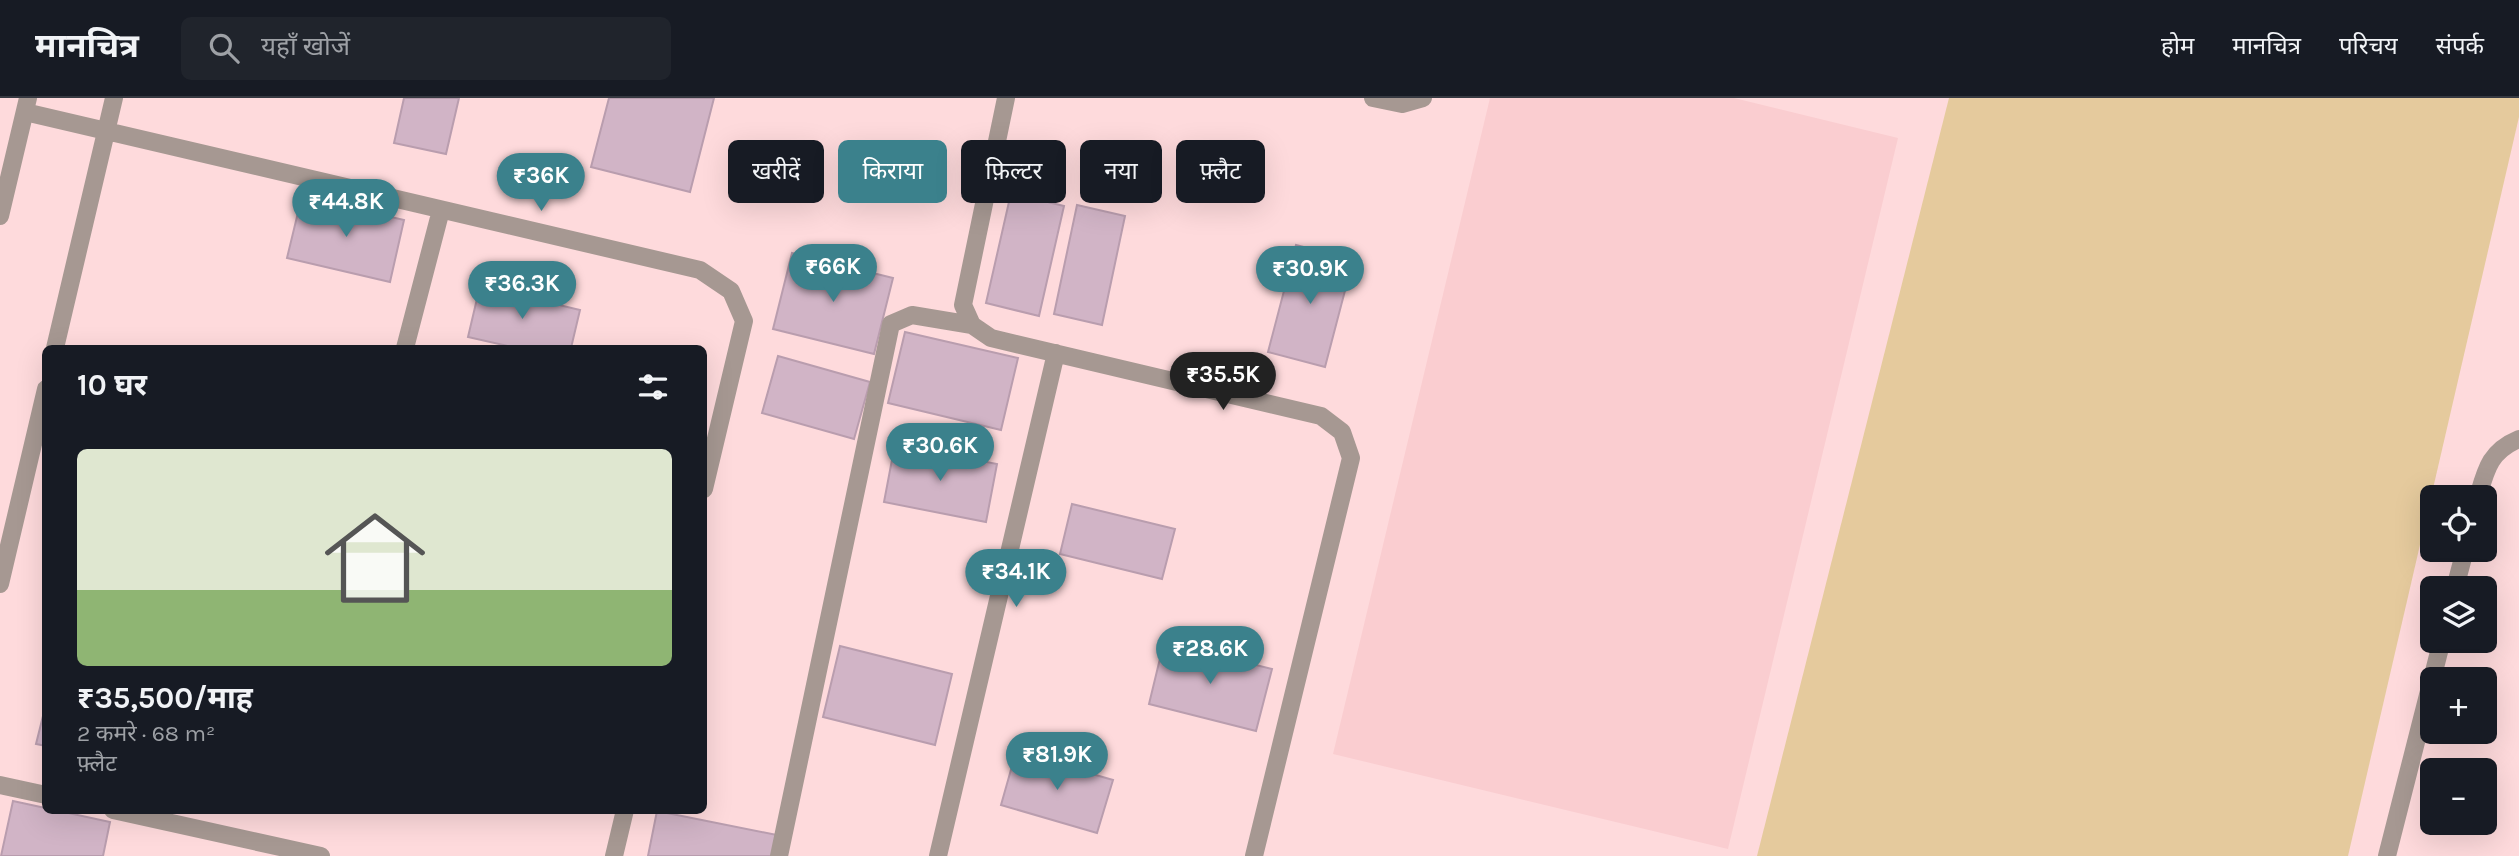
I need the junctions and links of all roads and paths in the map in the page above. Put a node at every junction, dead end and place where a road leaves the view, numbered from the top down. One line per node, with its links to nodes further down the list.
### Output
1 (114, 98): 6 (street)
2 (1006, 98): 9 (street)
3 (1373, 98): 4 (street)
4 (1423, 98)
5 (26, 105): 6 (street); 8 (street)
6 (106, 133): 7 (street); 10 (street)
7 (441, 210): 11 (street); 15 (street)
8 (0, 216)
9 (972, 325): 12 (street); 25 (street)
10 (56, 345)
11 (406, 345)
12 (1056, 353): 26 (street); 27 (street)
13 (42, 407): 17 (street)
14 (2519, 439): 16 (street)
15 (707, 476)
16 (2482, 485)
17 (0, 584)
18 (2439, 653): 28 (street)
19 (0, 785): 20 (street)
20 (42, 794)
21 (131, 814): 23 (street)
22 (624, 814): 24 (street)
23 (321, 856)
24 (614, 856)
25 (779, 856)
26 (938, 856)
27 (1254, 856)
28 (2387, 856)

